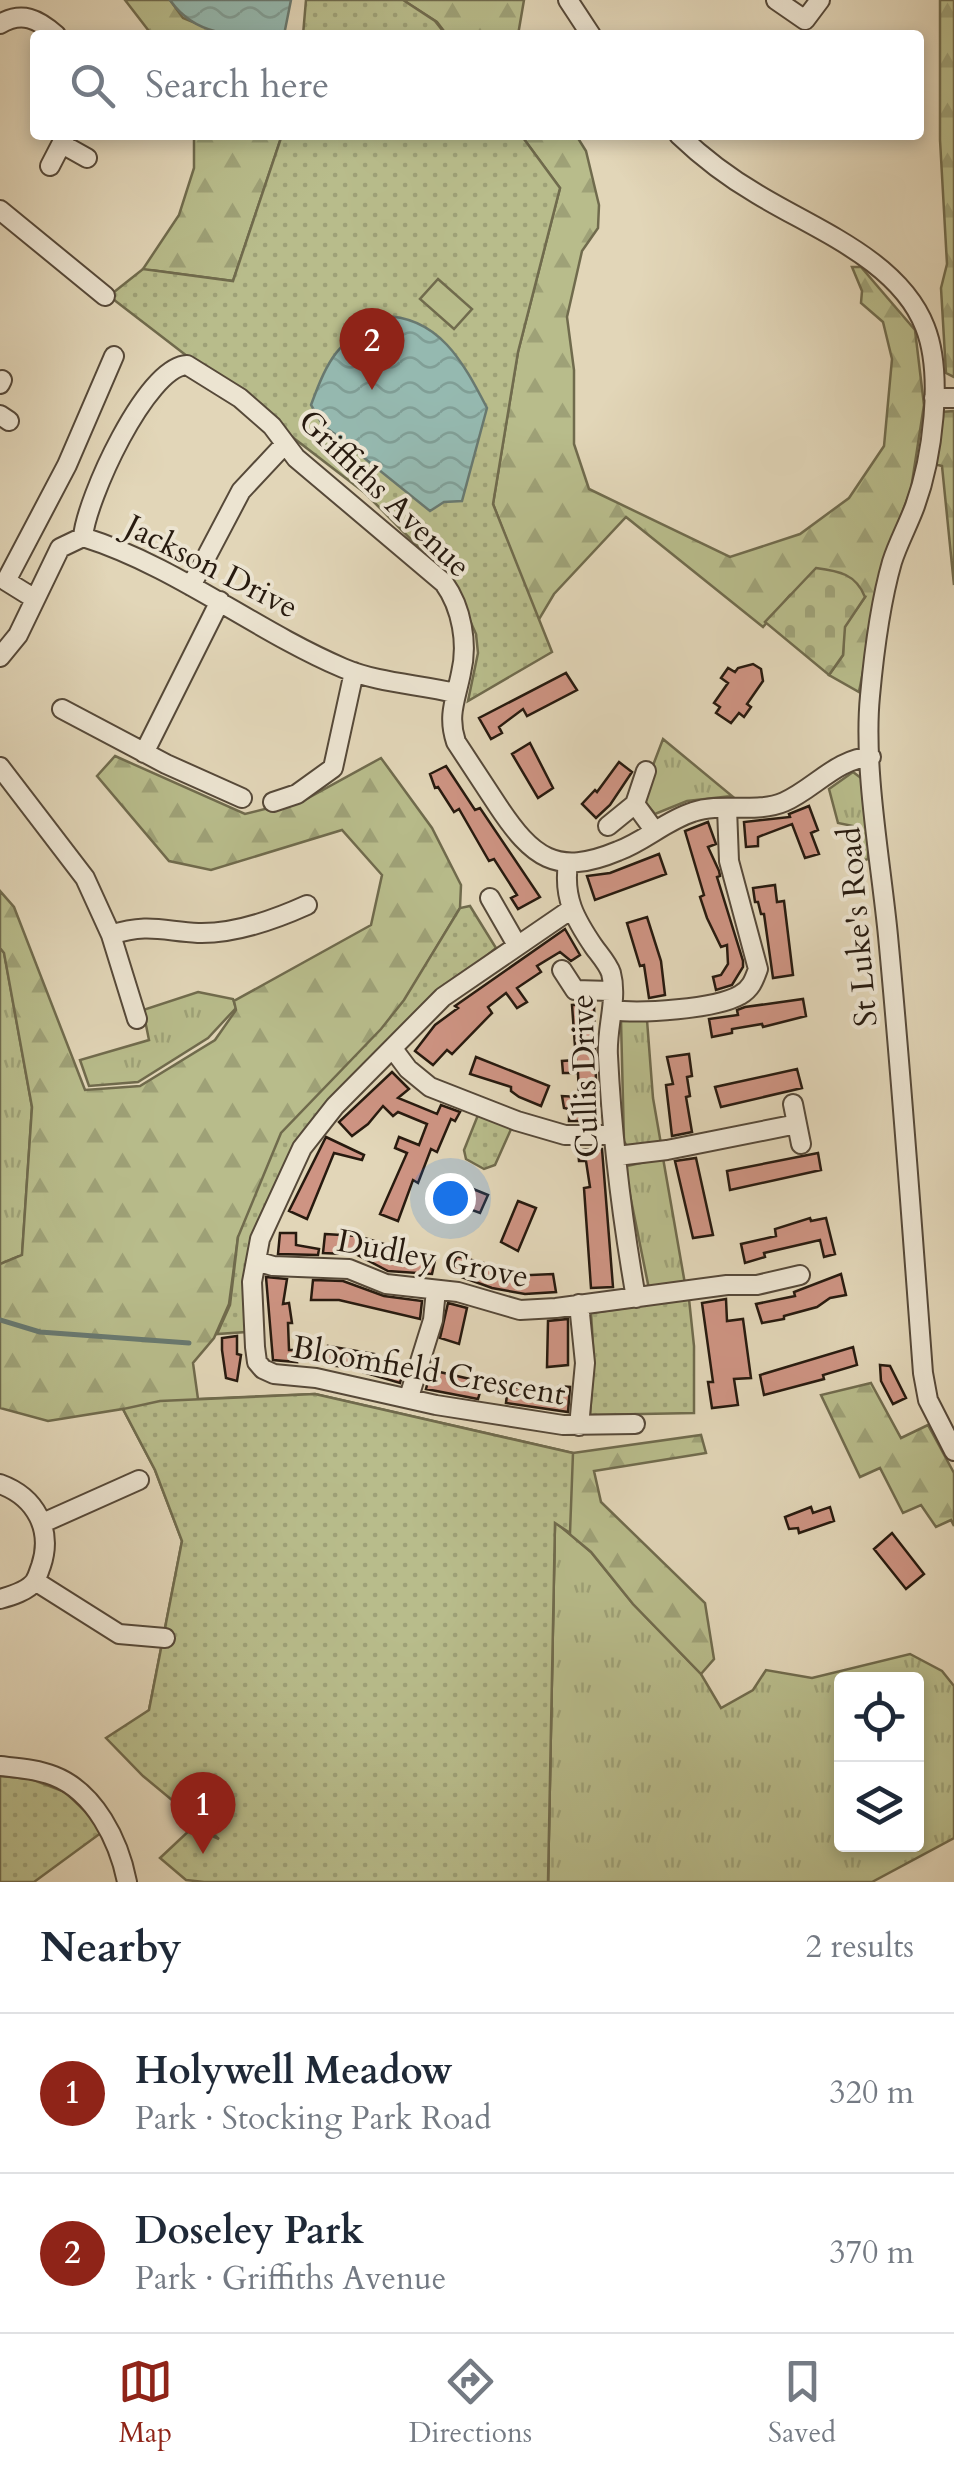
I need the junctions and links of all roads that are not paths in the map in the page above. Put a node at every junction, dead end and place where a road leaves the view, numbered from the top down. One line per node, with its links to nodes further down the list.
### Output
1 (568, 0): 7 (street)
2 (776, 0): 5 (street)
3 (820, 0): 5 (street)
4 (5, 15): 6 (street)
5 (800, 27)
6 (50, 30)
7 (589, 30)
8 (63, 140): 12 (street)
9 (65, 140): 11 (street)
10 (684, 140): 16 (street, St Luke's Road)
11 (87, 158)
12 (50, 166)
13 (0, 210): 14 (street)
14 (105, 296)
15 (114, 356): 20 (street)
16 (934, 398): 17 (street); 29 (street, St Luke's Road)
17 (954, 398)
18 (284, 445): 19 (street, Griffiths Avenue); 21 (street); 26 (street, Griffiths Avenue)
19 (84, 538): 21 (street, Jackson Drive); 22 (street, Jackson Drive)
20 (3, 586): 22 (street)
21 (191, 586): 23 (street, Jackson Drive)
22 (35, 599): 24 (street, Jackson Drive)
23 (220, 601): 25 (street, Jackson Drive); 28 (street)
24 (0, 656)
25 (354, 672): 26 (street, Jackson Drive); 33 (street)
26 (454, 693): 38 (street, Griffiths Avenue)
27 (62, 709): 28 (street)
28 (144, 753): 32 (street)
29 (871, 758): 35 (street); 61 (street, St Luke's Road)
30 (0, 768): 42 (street)
31 (646, 771): 34 (street)
32 (242, 798)
33 (273, 802)
34 (635, 804): 36 (street); 37 (street)
35 (727, 808): 37 (street); 45 (street)
36 (608, 826)
37 (654, 830): 38 (street)
38 (568, 863): 41 (street)
39 (490, 898): 43 (street)
40 (307, 905): 42 (street)
41 (570, 910): 43 (street, Bloomfield Crescent); 45 (street, Cullis Drive)
42 (111, 935): 46 (street)
43 (517, 945): 47 (street, Bloomfield Crescent)
44 (562, 970): 45 (street)
45 (612, 1000): 50 (street, Cullis Drive)
46 (138, 1018)
47 (392, 1049): 50 (street); 53 (street, Bloomfield Crescent)
48 (794, 1104): 49 (street)
49 (797, 1124): 51 (street); 52 (street)
50 (614, 1135): 52 (street, Cullis Drive)
51 (801, 1144)
52 (616, 1156): 56 (street, Cullis Drive)
53 (256, 1260): 55 (street, Dudley Grove); 58 (street, Bloomfield Crescent)
54 (800, 1275): 56 (street, Dudley Grove)
55 (436, 1290): 57 (street, Dudley Grove); 58 (street)
56 (636, 1298): 57 (street, Dudley Grove)
57 (579, 1304): 60 (street)
58 (409, 1397): 60 (street, Bloomfield Crescent)
59 (636, 1424): 60 (street, Bloomfield Crescent)
60 (579, 1426)
61 (954, 1451)
62 (139, 1480): 64 (street)
63 (0, 1484): 64 (street)
64 (45, 1522): 65 (street)
65 (35, 1582): 66 (street); 67 (street)
66 (0, 1599)
67 (166, 1638)
68 (0, 1766): 69 (street)
69 (127, 1882)

